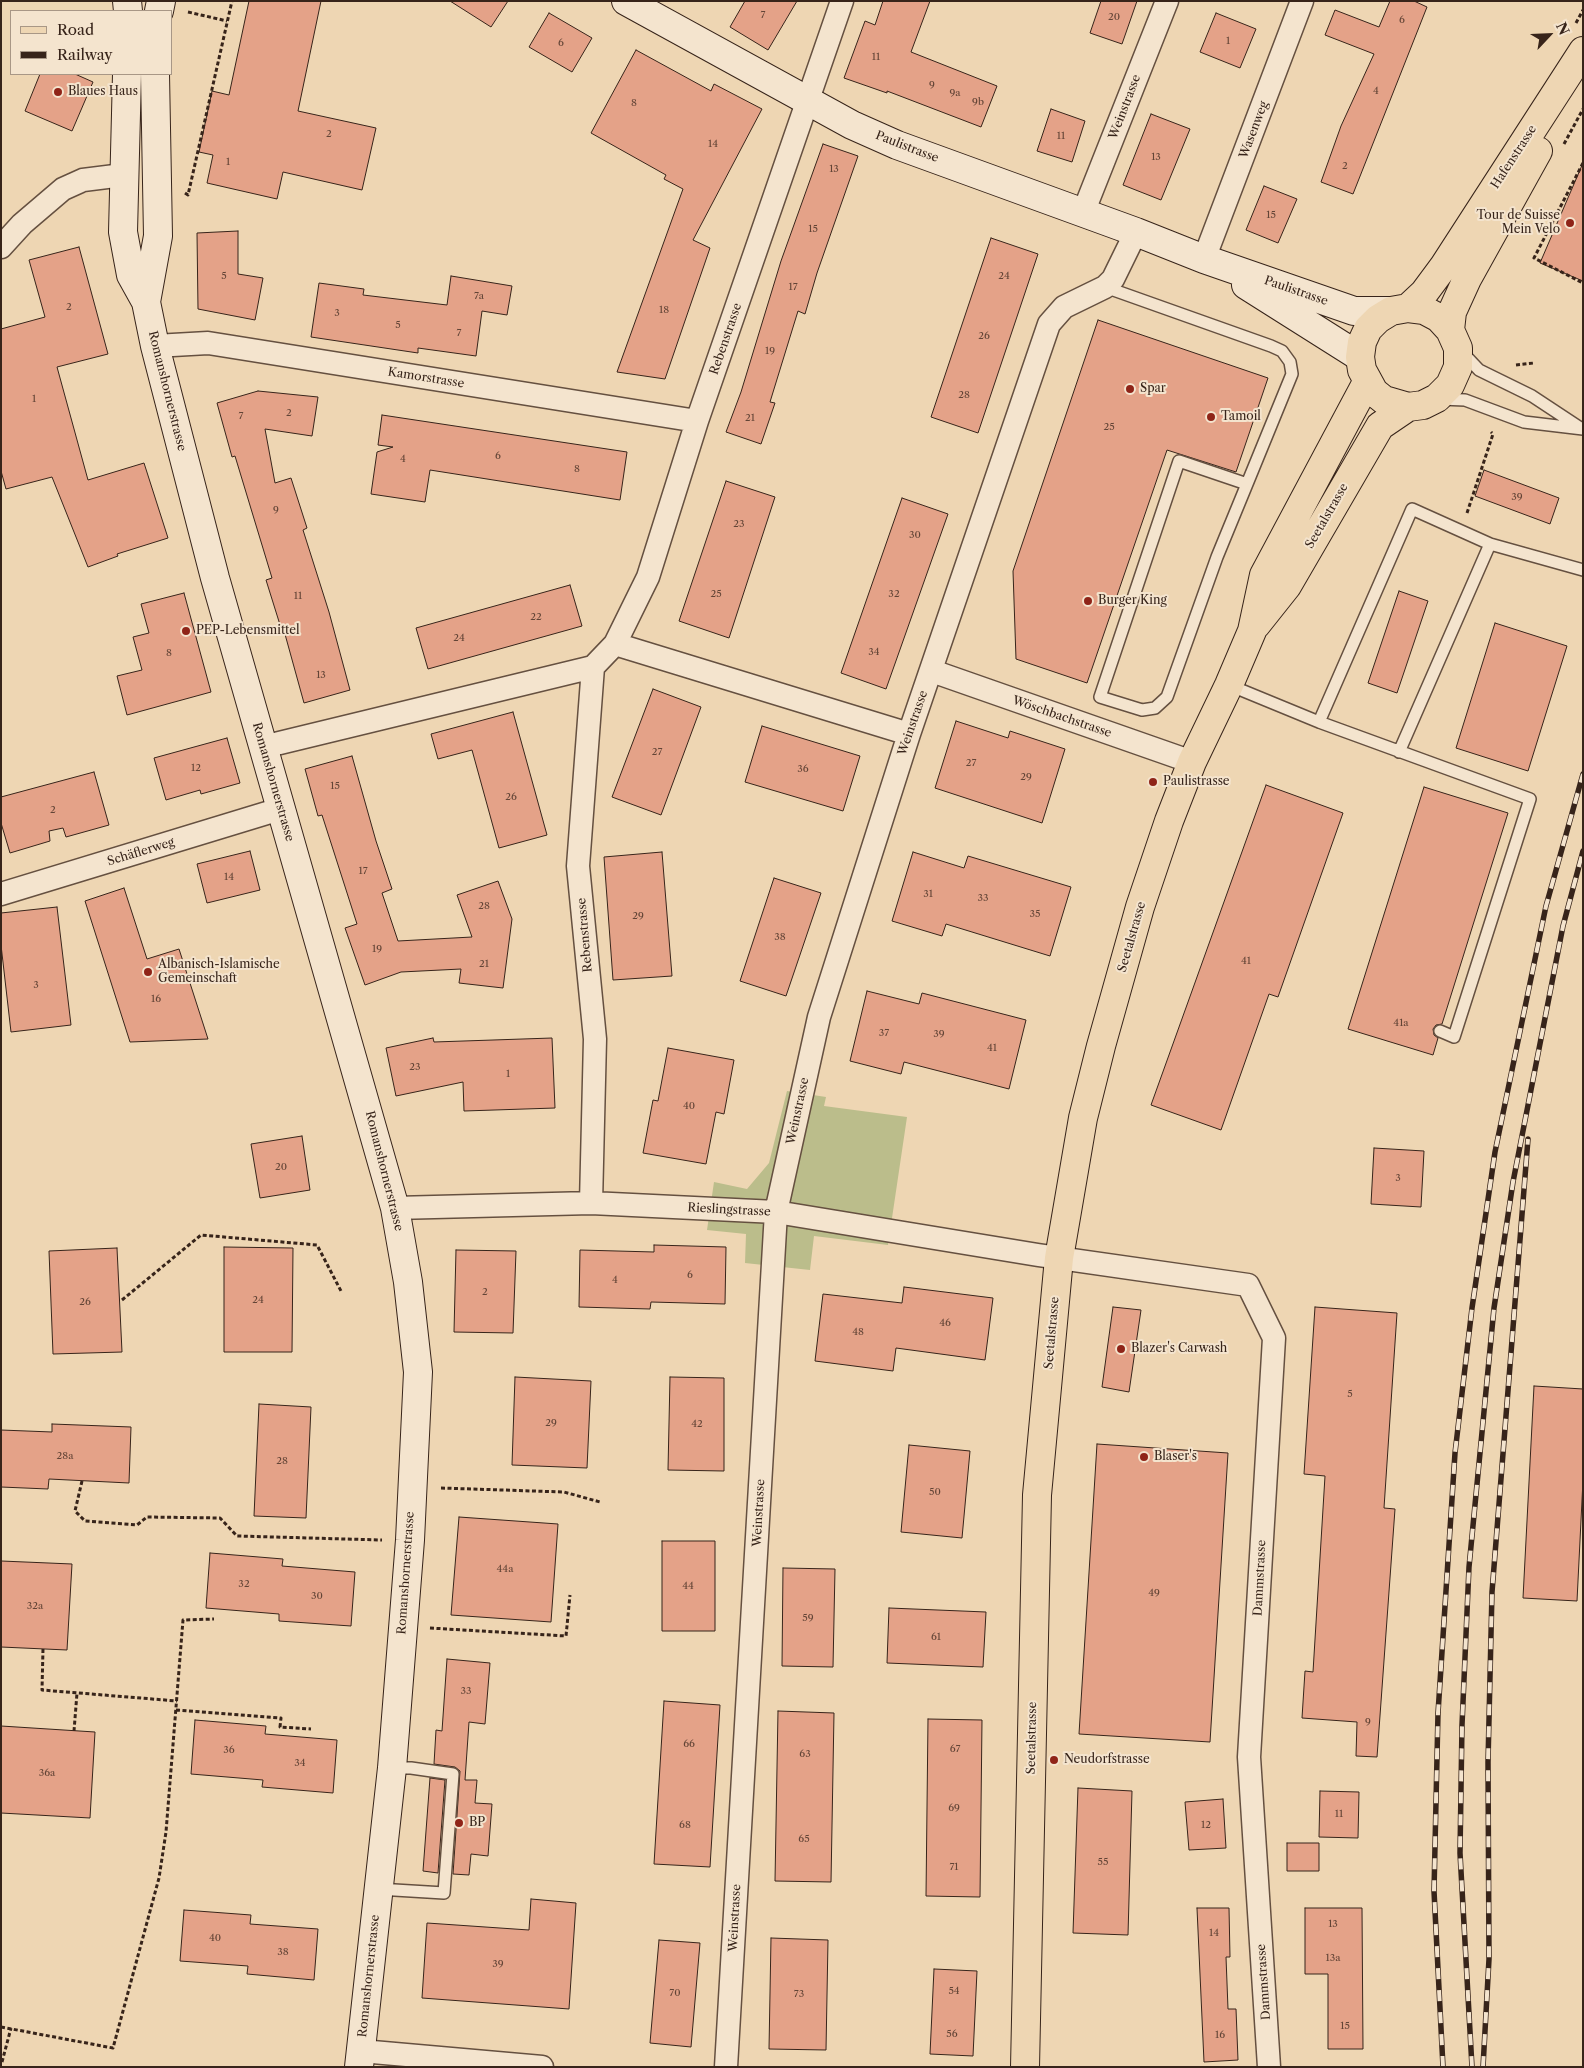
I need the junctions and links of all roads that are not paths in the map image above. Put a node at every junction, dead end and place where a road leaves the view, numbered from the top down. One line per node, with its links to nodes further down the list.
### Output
1 (626, 1): 9 (street, Paulistrasse)
2 (842, 1): 9 (street, Rebenstrasse)
3 (1167, 1): 12 (street, Weinstrasse)
4 (1302, 1): 15 (street, Wasenweg)
5 (1583, 51): 18 (main road, Hafenstrasse)
6 (1583, 63): 19 (main road, Hafenstrasse)
7 (126, 75): 11 (street, Romanshornerstrasse)
8 (156, 75): 10 (street, Romanshornerstrasse)
9 (809, 101): 12 (street, Paulistrasse); 24 (street, Rebenstrasse)
10 (158, 174): 11 (street); 17 (street, Romanshornerstrasse)
11 (123, 175): 14 (street); 17 (street, Romanshornerstrasse)
12 (1083, 213): 13 (street, Paulistrasse)
13 (1136, 232): 15 (street, Paulistrasse); 16 (street, Weinstrasse)
14 (1, 247)
15 (1204, 259): 18 (street, Paulistrasse); 21 (street, Paulistrasse)
16 (1105, 287): 26 (lane); 32 (street, Weinstrasse)
17 (146, 302): 20 (street, Romanshornerstrasse)
18 (1399, 310): 19 (main road); 21 (main road)
19 (1454, 339): 22 (main road); 25 (lane)
20 (154, 346): 24 (street, Kamorstrasse); 36 (street, Romanshornerstrasse)
21 (1363, 370): 23 (main road); 29 (main road, Seetalstrasse)
22 (1436, 398): 23 (main road); 25 (lane)
23 (1408, 407): 29 (main road, Seetalstrasse)
24 (698, 421): 30 (street, Rebenstrasse)
25 (1583, 429)
26 (1247, 484): 26 (lane)
27 (1490, 544): 28 (lane); 34 (lane); 37 (lane)
28 (1583, 570)
29 (1252, 631): 33 (main road, Seetalstrasse)
30 (615, 644): 31 (street, Rebenstrasse); 35 (street)
31 (593, 666): 36 (street); 42 (street, Rebenstrasse)
32 (932, 672): 35 (street, Weinstrasse); 38 (street, Wöschbachstrasse)
33 (1229, 685): 34 (lane); 38 (main road, Seetalstrasse)
34 (1319, 722): 37 (lane)
35 (909, 734): 44 (street, Weinstrasse)
36 (263, 747): 39 (street, Romanshornerstrasse)
37 (1399, 752): 41 (lane)
38 (1192, 762): 45 (main road, Seetalstrasse)
39 (280, 810): 40 (street, Schäflerweg); 43 (street, Romanshornerstrasse)
40 (1, 894)
41 (1440, 1031)
42 (591, 1203): 43 (street, Rieslingstrasse); 44 (street, Rieslingstrasse)
43 (395, 1208): 46 (street, Romanshornerstrasse)
44 (776, 1212): 45 (street, Rieslingstrasse); 50 (street, Weinstrasse)
45 (1059, 1258): 51 (main road, Seetalstrasse); 52 (street, Dammstrasse)
46 (392, 1768): 47 (street, Romanshornerstrasse); 47 (lane)
47 (378, 1889): 48 (street, Romanshornerstrasse)
48 (360, 2059): 49 (street)
49 (542, 2067)
50 (726, 2067)
51 (1025, 2067)
52 (1269, 2067)

